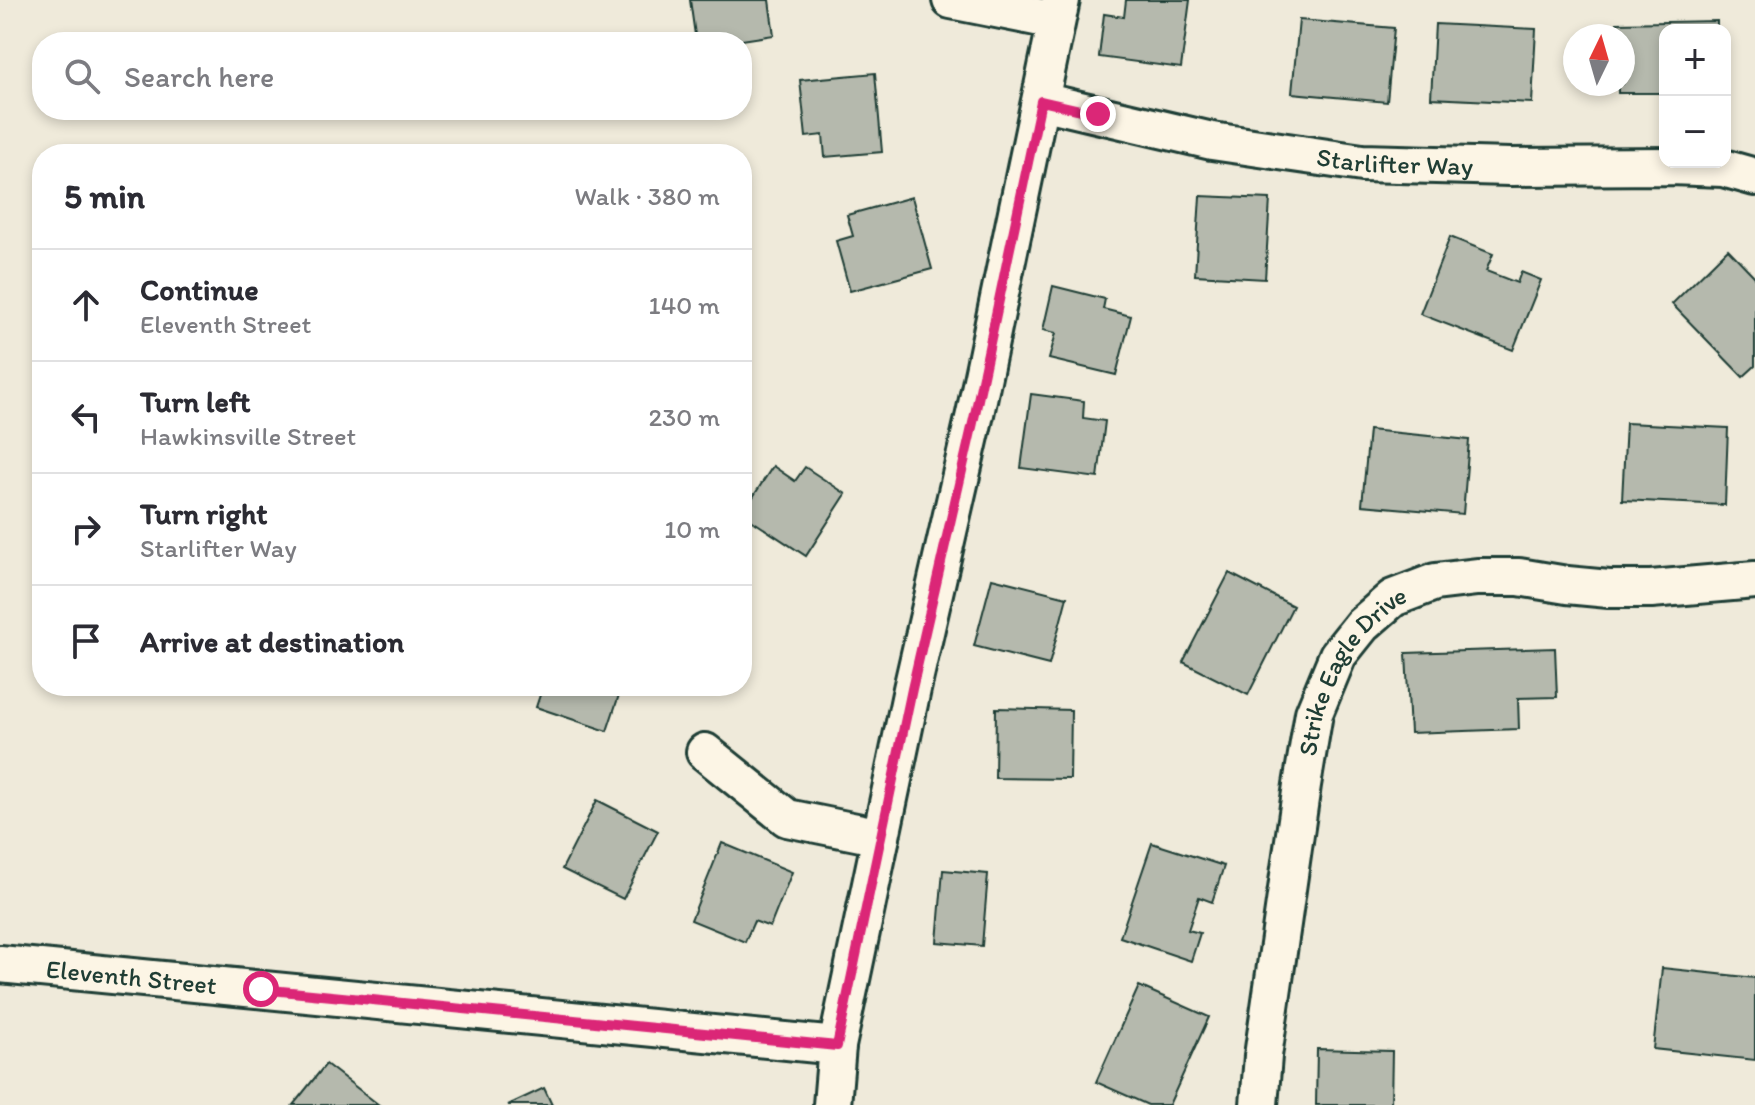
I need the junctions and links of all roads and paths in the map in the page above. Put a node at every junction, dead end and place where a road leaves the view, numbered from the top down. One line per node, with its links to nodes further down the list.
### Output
1 (951, 0): 2 (street)
2 (1058, 11): 3 (street)
3 (1041, 101): 4 (street, Starlifter Way); 7 (street)
4 (1755, 177)
5 (1755, 580): 11 (street, Strike Eagle Drive)
6 (705, 752): 7 (street)
7 (881, 837): 9 (street)
8 (0, 964): 9 (street, Eleventh Street)
9 (837, 1046): 10 (street)
10 (832, 1105)
11 (1259, 1105)

